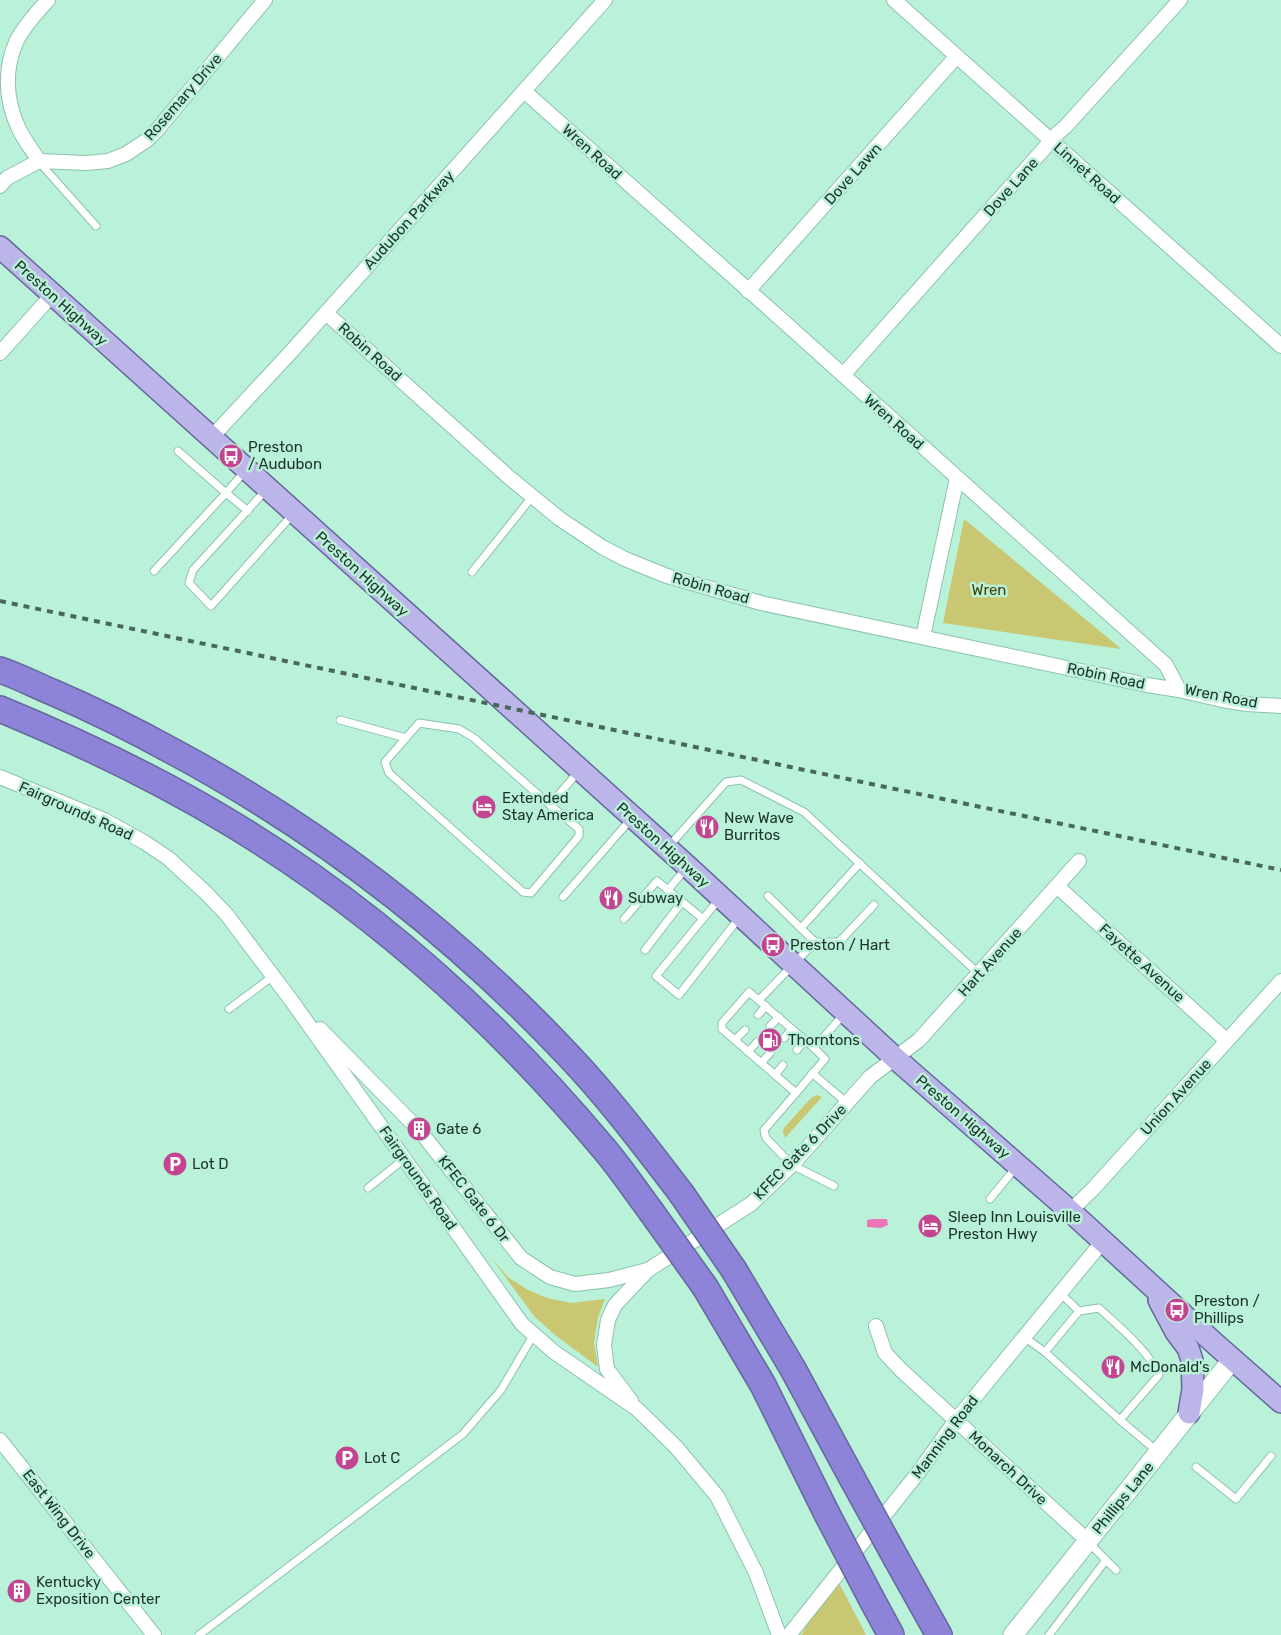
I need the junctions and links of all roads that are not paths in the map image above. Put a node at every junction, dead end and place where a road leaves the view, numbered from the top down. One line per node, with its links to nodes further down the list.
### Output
1 (48, 0): 9 (street)
2 (265, 0): 9 (street, Rosemary Drive)
3 (605, 0): 7 (street, Audubon Parkway)
4 (894, 0): 6 (street, Linnet Road)
5 (1180, 0): 8 (street, Dove Lane)
6 (956, 57): 8 (street, Linnet Road); 13 (street, Dove Lawn)
7 (524, 91): 13 (street, Wren Road); 15 (street, Audubon Parkway)
8 (1051, 141): 16 (street, Linnet Road); 18 (street, Dove Lane)
9 (39, 161): 10 (street, Rosemary Drive); 11 (lane)
10 (0, 186)
11 (96, 226)
12 (0, 247): 14 (main road, Preston Highway)
13 (748, 290): 18 (street, Wren Road)
14 (52, 295): 17 (street); 19 (main road, Preston Highway)
15 (326, 313): 19 (street, Audubon Parkway); 25 (street, Robin Road)
16 (1281, 346)
17 (0, 353)
18 (843, 375): 22 (street, Wren Road)
19 (211, 438): 21 (main road, Preston Highway)
20 (178, 451): 24 (lane)
21 (246, 470): 23 (main road, Preston Highway); 24 (lane)
22 (957, 478): 30 (street); 32 (street, Wren Road)
23 (267, 489): 26 (lane); 27 (main road, Preston Highway)
24 (226, 494): 26 (lane); 28 (lane)
25 (532, 497): 29 (lane); 30 (street, Robin Road)
26 (248, 511): 27 (lane)
27 (294, 513): 37 (main road, Preston Highway)
28 (154, 571)
29 (472, 572)
30 (923, 637): 32 (street, Robin Road)
31 (0, 670): 122 (highway, bridge)
32 (1179, 690): 33 (street, Wren Road)
33 (1281, 706)
34 (0, 709): 121 (highway, bridge)
35 (340, 720): 36 (lane)
36 (406, 738): 39 (lane); 39 (lane)
37 (580, 770): 39 (lane); 40 (main road, Preston Highway)
38 (0, 777): 60 (street, Fairgrounds Road)
39 (550, 805)
40 (632, 817): 41 (main road, Preston Highway); 48 (lane)
41 (667, 848): 43 (lane); 44 (main road, Preston Highway)
42 (1079, 861): 45 (street, Hart Avenue)
43 (860, 863): 55 (lane); 59 (lane)
44 (688, 866): 46 (lane); 49 (main road, Preston Highway)
45 (1058, 887): 59 (street, Hart Avenue); 75 (street, Fayette Avenue)
46 (668, 890): 50 (lane); 54 (lane)
47 (768, 896): 55 (lane)
48 (563, 897)
49 (720, 898): 52 (main road, Preston Highway); 53 (lane)
50 (682, 902): 53 (lane); 57 (lane)
51 (874, 905): 56 (lane)
52 (740, 916): 53 (lane); 58 (main road, Preston Highway)
53 (703, 919)
54 (624, 920)
55 (801, 928): 56 (lane)
56 (815, 942): 58 (lane)
57 (645, 950)
58 (794, 965): 63 (lane); 66 (main road, Preston Highway)
59 (979, 974): 81 (street, Hart Avenue)
60 (273, 976): 62 (street, Fairgrounds Road); 65 (lane)
61 (1281, 981): 75 (street, Union Avenue)
62 (291, 1000): 88 (street, Fairgrounds Road); 96 (street, KFEC Gate 6 Dr)
63 (759, 1000): 64 (lane); 73 (lane)
64 (766, 1006): 67 (lane); 68 (lane)
65 (228, 1009)
66 (846, 1012): 77 (lane); 81 (main road, Preston Highway)
67 (758, 1015)
68 (779, 1017): 69 (lane); 70 (lane)
69 (770, 1026)
70 (792, 1029): 72 (lane); 74 (lane)
71 (745, 1030): 73 (lane)
72 (784, 1038)
73 (736, 1040): 79 (lane)
74 (805, 1040): 77 (lane); 78 (lane)
75 (1226, 1040): 94 (street, Union Avenue)
76 (757, 1042): 79 (lane)
77 (814, 1048): 84 (lane)
78 (797, 1050)
79 (748, 1052): 82 (lane)
80 (770, 1053): 82 (lane)
81 (896, 1058): 87 (street, KFEC Gate 6 Drive); 90 (main road, Preston Highway)
82 (761, 1063): 85 (lane)
83 (783, 1065): 85 (lane)
84 (812, 1073): 86 (lane); 87 (lane)
85 (775, 1075): 86 (lane)
86 (796, 1093): 89 (lane)
87 (847, 1103): 89 (street, KFEC Gate 6 Drive)
88 (404, 1159): 92 (lane); 101 (street, Fairgrounds Road)
89 (792, 1165): 91 (lane); 96 (street, KFEC Gate 6 Drive)
90 (1018, 1166): 93 (lane); 94 (main road, Preston Highway)
91 (834, 1186)
92 (368, 1188)
93 (990, 1199)
94 (1070, 1211): 95 (main road, Preston Highway)
95 (1103, 1242): 97 (main road, Preston Highway); 98 (street, Manning Road)
96 (648, 1270): 106 (street)
97 (1152, 1286): 104 (main road, Preston Highway); 107 (main road)
98 (1060, 1294): 99 (lane); 102 (street, Manning Road)
99 (1079, 1311): 103 (lane); 109 (lane)
100 (876, 1326): 108 (street, Monarch Drive)
101 (534, 1334): 106 (street, Fairgrounds Road); 118 (lane)
102 (1024, 1337): 103 (lane); 108 (street, Manning Road)
103 (1045, 1352): 109 (lane)
104 (1232, 1360): 105 (main road, Preston Highway); 107 (main road, Phillips Lane)
105 (1281, 1402)
106 (637, 1409): 119 (street, Fairgrounds Road)
107 (1189, 1413): 111 (main road, Phillips Lane)
108 (956, 1420): 114 (street, Monarch Drive); 120 (street, Manning Road)
109 (1120, 1420): 111 (lane)
110 (0, 1440): 117 (street, East Wing Drive)
111 (1159, 1452): 114 (main road, Phillips Lane)
112 (1271, 1456): 113 (lane)
113 (1196, 1467)
114 (1088, 1541): 115 (lane); 123 (main road, Phillips Lane)
115 (1106, 1560): 116 (lane); 124 (lane)
116 (1116, 1570)
117 (154, 1635)
118 (199, 1635)
119 (779, 1635)
120 (789, 1635)
121 (891, 1635)
122 (940, 1635)
123 (1013, 1635)
124 (1049, 1635)

